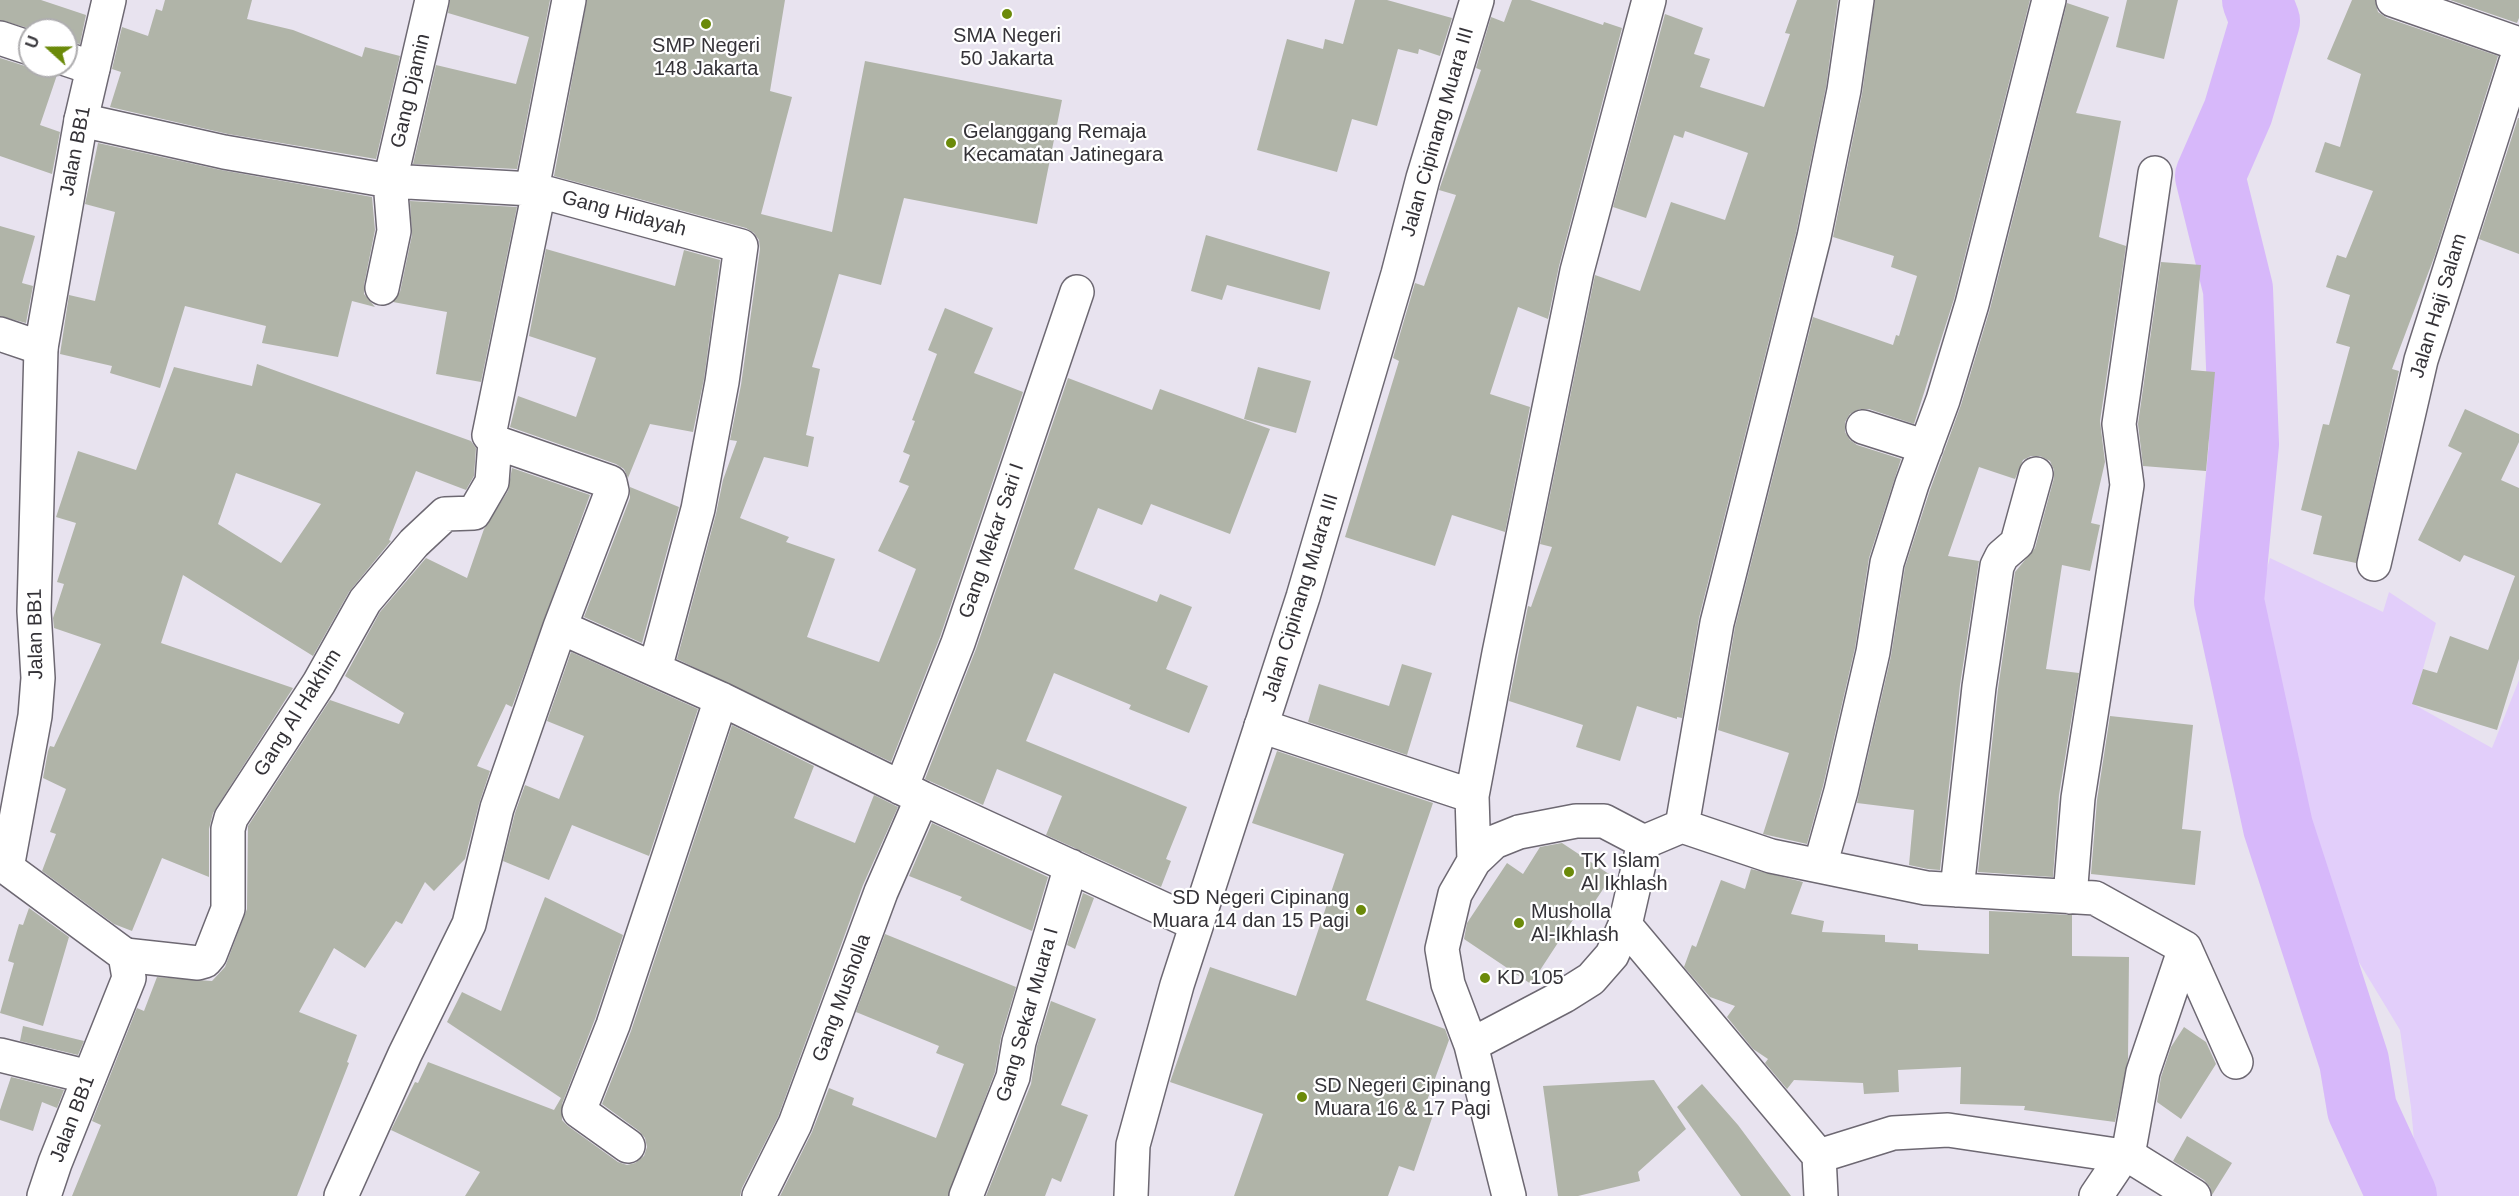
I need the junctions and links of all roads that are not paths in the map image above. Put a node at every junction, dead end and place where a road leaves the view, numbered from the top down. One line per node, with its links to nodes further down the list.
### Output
1 (109, 0): 13 (street, Jalan BB1)
2 (432, 0): 17 (street, Gang Djamin)
3 (569, 0): 18 (street)
4 (1477, 0): 31 (street, Jalan Cipinang Muara III)
5 (1649, 0): 33 (street)
6 (1857, 0): 34 (street)
7 (2049, 0): 25 (street)
8 (2393, 0): 11 (street)
9 (0, 38): 10 (street)
10 (18, 44)
11 (2519, 44)
12 (2519, 52): 14 (street, Jalan Haji Salam)
13 (79, 64): 15 (street, Jalan BB1)
14 (2510, 111): 27 (street, Jalan Haji Salam)
15 (81, 120): 17 (street, Gang Hidayah); 22 (street, Jalan BB1)
16 (2155, 173): 41 (street)
17 (390, 182): 18 (street, Gang Hidayah); 19 (street, Gang Djamin)
18 (535, 190): 24 (street); 29 (street, Gang Hidayah)
19 (382, 288)
20 (1077, 292): 32 (street, Gang Mekar Sari I)
21 (0, 334): 22 (street)
22 (41, 348): 37 (street, Jalan BB1)
23 (1863, 427): 25 (street)
24 (495, 442): 28 (street); 45 (street, Gang Al Hakhim)
25 (1926, 447): 39 (street)
26 (2036, 474): 40 (street)
27 (2374, 564)
28 (560, 627): 29 (street); 54 (street)
29 (655, 669): 30 (street)
30 (721, 699): 32 (street); 50 (street)
31 (1261, 726): 33 (street); 42 (street, Jalan Cipinang Muara III)
32 (912, 793): 38 (street); 55 (street, Gang Musholla)
33 (1472, 796): 36 (street)
34 (1682, 826): 35 (street); 39 (street)
35 (1644, 842): 36 (street); 43 (street)
36 (1474, 861): 46 (street)
37 (4, 866): 45 (street, Jalan BB1)
38 (1071, 866): 42 (street); 56 (street, Gang Sekar Muara I)
39 (1820, 866): 40 (street)
40 (1957, 890): 41 (street)
41 (2070, 897): 44 (street)
42 (1196, 924): 57 (street, Jalan Cipinang Muara III)
43 (1625, 925): 46 (street); 52 (street)
44 (2185, 948): 48 (street); 51 (street)
45 (125, 955): 49 (street, Jalan BB1)
46 (1471, 1045): 58 (street)
47 (0, 1055): 49 (street)
48 (2236, 1062)
49 (89, 1077): 53 (street, Jalan BB1)
50 (628, 1146)
51 (2126, 1155): 52 (street); 60 (street); 61 (street)
52 (1819, 1156): 59 (street)
53 (44, 1196)
54 (341, 1196)
55 (759, 1196)
56 (966, 1196)
57 (1131, 1196)
58 (1509, 1196)
59 (1821, 1196)
60 (2096, 1196)
61 (2194, 1196)

